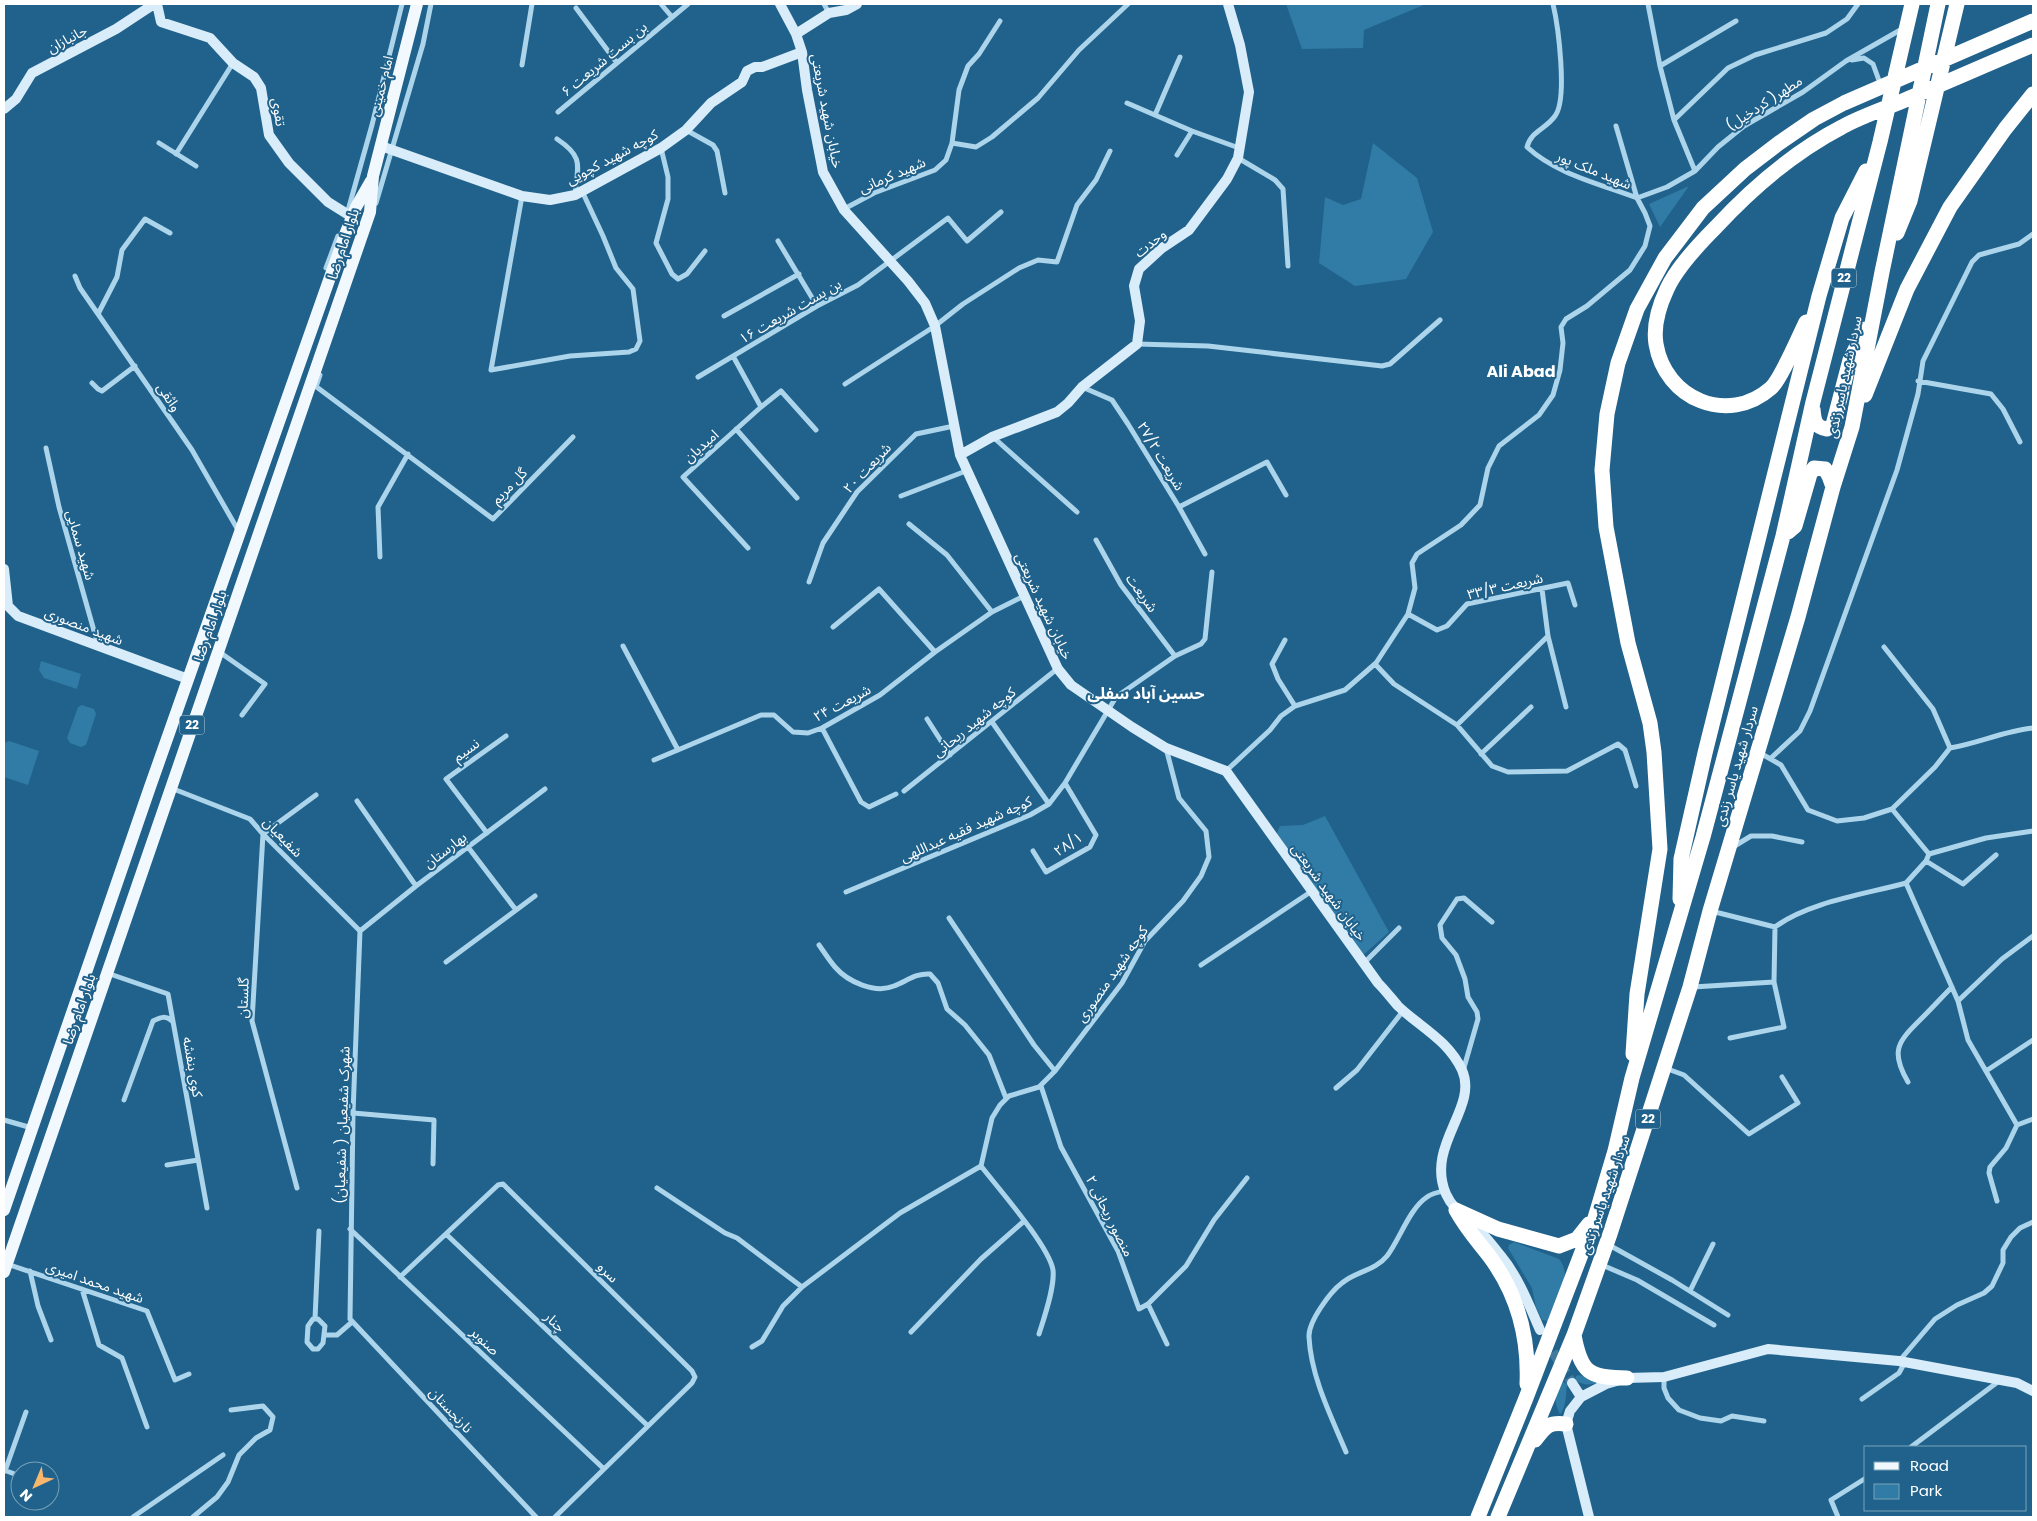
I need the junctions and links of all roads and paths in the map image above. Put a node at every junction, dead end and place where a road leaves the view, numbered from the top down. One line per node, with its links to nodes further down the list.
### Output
1 (155, 4): 30 (street, تقوی); 37 (street, جانبازان)
2 (402, 4): 63 (street)
3 (417, 4): 48 (main road, امام خمینی)
4 (431, 4): 48 (street)
5 (532, 4): 32 (street)
6 (661, 4): 20 (street)
7 (688, 4): 20 (street, بن بست شریعت ۶)
8 (780, 4): 25 (street, خیابان شهید شریعتی)
9 (857, 4): 19 (street)
10 (1128, 4): 47 (street)
11 (1228, 4): 51 (street, وحدت)
12 (1553, 4): 60 (street, شهید ملک پور)
13 (1648, 4): 33 (street)
14 (1858, 4): 40 (street)
15 (1912, 4): 24 (highway, سردار شهید یاسر زندی / 22)
16 (1938, 4): 71 (highway, سردار شهید یاسر زندی / 22)
17 (1957, 4): 71 (highway)
18 (576, 8): 31 (street)
19 (827, 8): 25 (street)
20 (672, 17): 31 (street, بن بست شریعت ۶)
21 (1000, 21): 47 (street, شهید کرمانی)
22 (1736, 21): 33 (street)
23 (2033, 21): 211 (highway)
24 (1905, 27): 29 (street, مطهر( کردخیل)); 36 (highway, سردار شهید یاسر زندی / 22)
25 (796, 34): 27 (street, خیابان شهید شریعتی)
26 (2033, 46): 74 (highway)
27 (802, 52): 42 (street, کوچه شهید کچویی); 61 (street, خیابان شهید شریعتی)
28 (1180, 57): 39 (street)
29 (1846, 61): 36 (street); 55 (street, مطهر( کردخیل))
30 (234, 63): 52 (street); 63 (street, تقوی)
31 (617, 63): 38 (street, بن بست شریعت ۶)
32 (522, 65)
33 (1660, 66): 40 (street)
34 (2033, 94): 93 (highway)
35 (1127, 103): 39 (street)
36 (1888, 106): 45 (highway, سردار شهید یاسر زندی / 22)
37 (4, 109)
38 (558, 112)
39 (1154, 114): 43 (street)
40 (1674, 120): 55 (street)
41 (1616, 126): 60 (street)
42 (686, 130): 49 (street, کوچه شهید کچویی); 58 (street)
43 (1192, 131): 51 (street); 53 (street)
44 (557, 139): 57 (street)
45 (1880, 142): 74 (highway); 90 (highway, سردار شهید یاسر زندی / 22)
46 (159, 143): 52 (street)
47 (952, 143): 61 (street, شهید کرمانی)
48 (387, 147): 56 (main road, امام خمینی); 59 (street, کوچه شهید کچویی); 88 (street)
49 (661, 148): 57 (street, کوچه شهید کچویی); 67 (street)
50 (1110, 151): 80 (street)
51 (1239, 153): 69 (street); 81 (street, وحدت)
52 (176, 154): 54 (street)
53 (1177, 155)
54 (196, 166)
55 (1695, 171): 60 (street, مطهر( کردخیل))
56 (373, 176): 63 (main road, بلوار امام رضا); 88 (main road, بلوار امام رضا / 22)
57 (578, 193): 59 (street, کوچه شهید کچویی); 59 (street)
58 (725, 193)
59 (522, 196)
60 (1637, 198): 123 (street)
61 (844, 210): 68 (street, خیابان شهید شریعتی)
62 (1001, 212): 68 (street, بن بست شریعت ۱۶)
63 (349, 215): 70 (street); 110 (main road, بلوار امام رضا)
64 (170, 233): 77 (street)
65 (2033, 234): 85 (street)
66 (778, 241): 72 (street)
67 (706, 251)
68 (890, 261): 75 (street, بن بست شریعت ۱۶); 80 (street, خیابان شهید شریعتی)
69 (1288, 266)
70 (326, 268)
71 (1882, 272): 76 (highway, سردار شهید یاسر زندی / 22)
72 (798, 274): 75 (street); 78 (street)
73 (75, 276): 77 (street, واثقی)
74 (1820, 296): 187 (highway)
75 (818, 306): 82 (street, بن بست شریعت ۱۶)
76 (1874, 313): 90 (highway); 93 (highway, سردار شهید یاسر زندی / 22)
77 (98, 314): 83 (street, واثقی)
78 (724, 316)
79 (1440, 320): 81 (street)
80 (935, 326): 87 (street); 92 (street, خیابان شهید شریعتی)
81 (1137, 344): 89 (street)
82 (733, 356): 84 (street, بن بست شریعت ۱۶); 91 (street)
83 (135, 366): 86 (street); 110 (street, واثقی)
84 (698, 377)
85 (1918, 381): 98 (street); 151 (street)
86 (92, 383)
87 (845, 384)
88 (314, 385): 100 (street); 130 (main road, بلوار امام رضا / 22)
89 (1082, 387): 97 (street); 107 (street, شریعت ۲۷/۲)
90 (1813, 402): 111 (highway, سردار شهید یاسر زندی / 22)
91 (761, 407): 94 (street, امیدیان); 95 (street, امیدیان)
92 (954, 426): 101 (street, خیابان شهید شریعتی); 118 (street, شریعت ۲۰)
93 (1852, 427): 103 (highway, سردار شهید یاسر زندی / 22)
94 (736, 429): 106 (street); 113 (street, امیدیان)
95 (816, 430)
96 (573, 437): 100 (street, گل مریم)
97 (992, 437): 101 (street); 108 (street)
98 (2020, 442)
99 (46, 448): 127 (street, شهید سمایی)
100 (408, 454): 115 (street)
101 (960, 455): 102 (street, خیابان شهید شریعتی)
102 (966, 471): 105 (street); 120 (street, خیابان شهید شریعتی)
103 (1832, 487): 111 (highway); 151 (highway, سردار شهید یاسر زندی / 22)
104 (1286, 495): 107 (street)
105 (901, 496)
106 (797, 498)
107 (1179, 507): 114 (street, شریعت ۲۷/۲)
108 (1077, 512)
109 (909, 524): 122 (street)
110 (239, 533): 135 (main road, بلوار امام رضا)
111 (1783, 536): 187 (highway, سردار شهید یاسر زندی / 22)
112 (1096, 540): 132 (street, شریعت)
113 (748, 548)
114 (1204, 554)
115 (380, 557)
116 (4, 569): 127 (street, شهید منصوری)
117 (1212, 572): 132 (street, کوچه شهید فقیه عبداللهی)
118 (809, 582)
119 (1542, 589): 121 (street, شریعت ۳۳/۳); 123 (street, شریعت ۳۳/۳); 125 (street)
120 (1024, 596): 122 (street, شریعت ۲۴); 134 (street, خیابان شهید شریعتی)
121 (1575, 605)
122 (992, 612): 131 (street, شریعت ۲۴)
123 (1408, 614): 133 (street)
124 (833, 626): 131 (street)
125 (1548, 636): 138 (street); 143 (street)
126 (1286, 640): 136 (street)
127 (98, 646): 135 (street, شهید منصوری)
128 (623, 646): 149 (street)
129 (1884, 647): 148 (street)
130 (218, 650): 140 (street); 155 (main road, بلوار امام رضا / 22)
131 (935, 652): 144 (street, شریعت ۲۴)
132 (1175, 656): 139 (street, کوچه شهید فقیه عبداللهی)
133 (1375, 664): 136 (street); 143 (street)
134 (1058, 669): 139 (street, خیابان شهید شریعتی); 142 (street, کوچه شهید ریحانی)
135 (188, 679): 154 (main road, بلوار امام رضا)
136 (1295, 706): 156 (street)
137 (1530, 707): 150 (street)
138 (1566, 707)
139 (1107, 712): 147 (street, خیابان شهید شریعتی); 157 (street, کوچه شهید فقیه عبداللهی)
140 (242, 715)
141 (927, 719): 152 (street)
142 (992, 722): 152 (street, کوچه شهید ریحانی); 165 (street)
143 (1457, 725): 150 (street)
144 (822, 728): 149 (street, شریعت ۲۴); 162 (street)
145 (2033, 728): 148 (street)
146 (506, 736): 168 (street, نسیم)
147 (1166, 748): 156 (street, خیابان شهید شریعتی); 207 (street, کوچه شهید منصوری)
148 (1950, 748): 166 (street)
149 (678, 750): 153 (street, شریعت ۲۴)
150 (1481, 754): 158 (street)
151 (1765, 755): 166 (street); 172 (highway, سردار شهید یاسر زندی / 22)
152 (950, 756): 161 (street, کوچه شهید ریحانی)
153 (654, 760)
154 (159, 761): 155 (main road); 179 (main road, بلوار امام رضا)
155 (177, 767): 159 (main road, بلوار امام رضا / 22)
156 (1226, 771): 180 (street, خیابان شهید شریعتی)
157 (1065, 783): 165 (street, کوچه شهید فقیه عبداللهی); 173 (street, ۲۸/۱)
158 (1636, 786)
159 (170, 788): 169 (street, شفیعیان); 182 (main road, بلوار امام رضا / 22)
160 (545, 789): 168 (street, بهارستان)
161 (904, 791)
162 (896, 794)
163 (316, 795): 169 (street)
164 (358, 802): 178 (street)
165 (1049, 804): 181 (street, کوچه شهید فقیه عبداللهی)
166 (1892, 809): 174 (street)
167 (2033, 831): 174 (street)
168 (486, 833): 171 (street, بهارستان)
169 (262, 834): 191 (street, شفیعیان); 227 (street, گلستان)
170 (1802, 842): 172 (street)
171 (468, 847): 178 (street, بهارستان); 184 (street)
172 (1729, 850): 185 (highway, سردار شهید یاسر زندی / 22)
173 (1033, 851)
174 (1929, 854): 176 (street)
175 (1996, 855): 176 (street)
176 (1926, 861): 177 (street)
177 (1906, 883): 189 (street); 200 (street)
178 (416, 886): 191 (street, بهارستان)
179 (116, 887): 182 (main road); 221 (main road, بلوار امام رضا)
180 (1312, 891): 195 (street, خیابان شهید شریعتی); 196 (street)
181 (846, 892)
182 (134, 894): 197 (main road, بلوار امام رضا / 22)
183 (535, 896): 184 (street)
184 (516, 910): 194 (street)
185 (1710, 911): 189 (street); 199 (highway, سردار شهید یاسر زندی / 22)
186 (949, 918): 207 (street)
187 (1679, 921): 211 (highway, سردار شهید یاسر زندی / 22)
188 (1492, 922): 209 (street)
189 (1775, 927): 198 (street)
190 (1399, 928): 195 (street)
191 (360, 931): 217 (street, شهرک شفیعیان ( شفیعیان))
192 (2033, 936): 201 (street)
193 (819, 945): 215 (street)
194 (446, 962)
195 (1364, 963): 202 (street, خیابان شهید شریعتی)
196 (1201, 965)
197 (107, 973): 203 (street, کوی بنفشه); 243 (main road, بلوار امام رضا / 22)
198 (1774, 982): 199 (street); 204 (street)
199 (1690, 987): 206 (highway, سردار شهید یاسر زندی / 22)
200 (1952, 987): 201 (street); 212 (street)
201 (1958, 1001): 208 (street)
202 (1404, 1010): 209 (street, خیابان شهید شریعتی); 214 (street)
203 (174, 1022): 216 (street); 222 (street, کوی بنفشه)
204 (1730, 1038)
205 (2033, 1040): 208 (street)
206 (1664, 1068): 210 (street); 240 (highway, سردار شهید یاسر زندی / 22)
207 (1055, 1071): 213 (street, کوچه شهید منصوری)
208 (1986, 1071): 220 (street)
209 (1462, 1072): 229 (street, خیابان شهید شریعتی)
210 (1782, 1077)
211 (1632, 1078): 234 (highway, سردار شهید یاسر زندی / 22)
212 (1908, 1082)
213 (1041, 1086): 215 (street, کوچه شهید منصوری); 249 (street, منصور ریحانی ۲)
214 (1336, 1088)
215 (1006, 1098): 225 (street)
216 (124, 1100)
217 (353, 1113): 223 (street); 237 (street, شهرک شفیعیان ( شفیعیان))
218 (2033, 1119): 220 (street)
219 (4, 1120): 221 (street)
220 (2017, 1125): 230 (street)
221 (32, 1128): 232 (main road, بلوار امام رضا)
222 (198, 1160): 224 (street); 231 (street, کوی بنفشه)
223 (433, 1164)
224 (167, 1166)
225 (981, 1166): 235 (street); 246 (street)
226 (1247, 1178): 249 (street)
227 (297, 1188)
228 (657, 1188): 246 (street)
229 (1445, 1191): 233 (street, خیابان شهید شریعتی); 280 (street)
230 (1997, 1201)
231 (207, 1208)
232 (4, 1210)
233 (1456, 1210): 234 (highway); 254 (street, خیابان شهید شریعتی); 269 (highway)
234 (1595, 1218): 269 (highway, سردار شهید یاسر زندی / 22)
235 (1023, 1222): 255 (street); 256 (street)
236 (2033, 1222): 262 (street)
237 (350, 1229): 245 (street, صنوبر); 252 (street, شهرک شفیعیان ( شفیعیان))
238 (319, 1231): 251 (street)
239 (446, 1234): 245 (street); 276 (street, چنار); 276 (street, سرو)
240 (1606, 1244): 242 (highway, سردار شهید یاسر زندی / 22); 248 (street)
241 (1713, 1244): 248 (street)
242 (1599, 1264): 253 (street); 258 (highway, سردار شهید یاسر زندی / 22)
243 (5, 1268): 244 (street, شهید محمد امیری)
244 (30, 1271): 247 (street, شهید محمد امیری); 259 (street)
245 (400, 1277): 282 (street, صنوبر)
246 (802, 1287): 261 (street)
247 (82, 1289): 263 (street, شهید محمد امیری); 277 (street)
248 (1690, 1291): 250 (street)
249 (1148, 1304): 260 (street)
250 (1728, 1315)
251 (315, 1319): 257 (street); 257 (street)
252 (351, 1321): 257 (street); 287 (street, نارنجستان)
253 (1714, 1325)
254 (1540, 1330)
255 (911, 1332)
256 (1039, 1334)
257 (324, 1335)
258 (1574, 1335): 265 (highway); 278 (highway, سردار شهید یاسر زندی / 22)
259 (51, 1340)
260 (1167, 1344)
261 (752, 1347)
262 (1902, 1361): 264 (street); 266 (street); 271 (street)
263 (189, 1374)
264 (1664, 1377): 265 (street); 274 (street)
265 (1627, 1378): 270 (street)
266 (2000, 1380): 268 (street); 279 (street)
267 (1572, 1383): 270 (street)
268 (2033, 1391)
269 (1526, 1398): 289 (highway, سردار شهید یاسر زندی / 22)
270 (1581, 1398): 275 (street)
271 (1862, 1399)
272 (231, 1410): 286 (street)
273 (26, 1412): 283 (street)
274 (1764, 1421)
275 (1566, 1424): 278 (highway); 291 (street)
276 (648, 1426): 282 (street)
277 (147, 1427)
278 (1529, 1446): 290 (highway, سردار شهید یاسر زندی / 22)
279 (1913, 1446)
280 (1346, 1452)
281 (222, 1455): 285 (street)
282 (604, 1469): 288 (street)
283 (5, 1470)
284 (1864, 1479): 292 (street)
285 (133, 1517)
286 (192, 1517)
287 (536, 1517)
288 (555, 1517)
289 (1478, 1517)
290 (1498, 1517)
291 (1589, 1517)
292 (1838, 1517)

